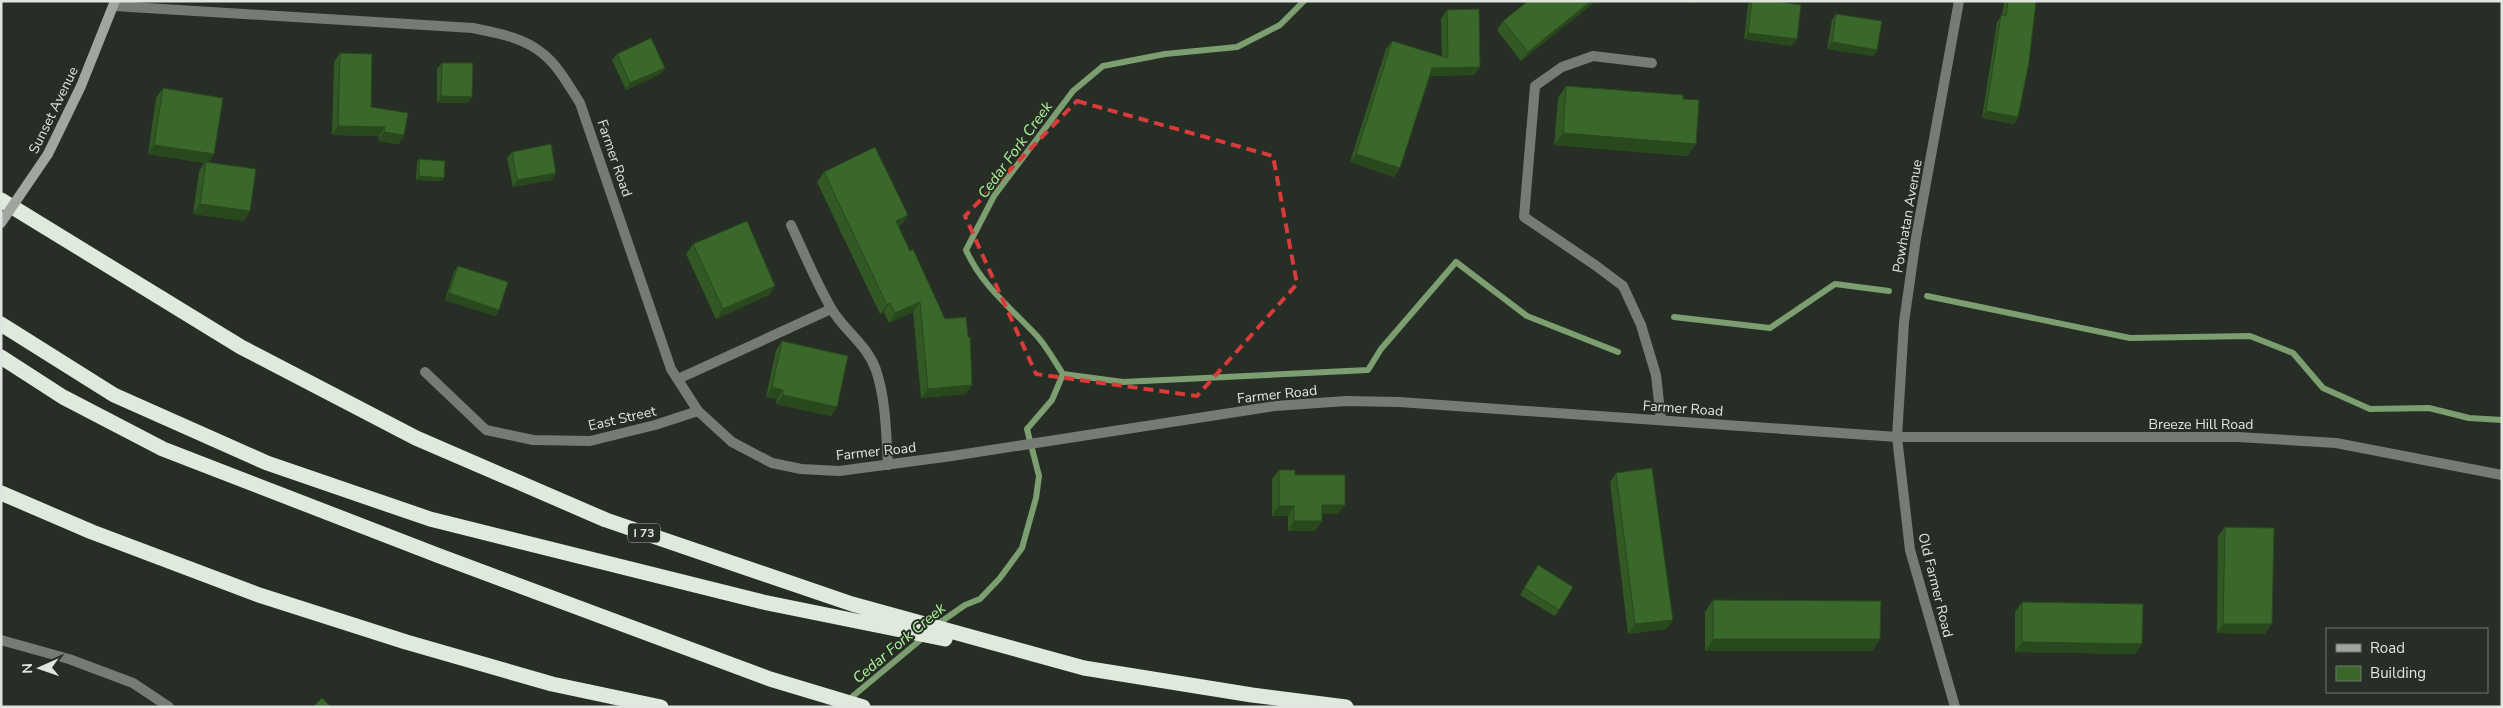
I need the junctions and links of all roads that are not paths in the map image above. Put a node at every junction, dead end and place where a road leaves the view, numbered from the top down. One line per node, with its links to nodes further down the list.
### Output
1 (1959, 1): 14 (street, Powhatan Avenue)
2 (115, 4): 5 (main road, Sunset Avenue, bridge); 11 (street, Farmer Road)
3 (1652, 63): 13 (street)
4 (1, 200): 19 (highway, I 73)
5 (1, 223)
6 (791, 225): 7 (street)
7 (831, 309): 11 (street); 15 (street)
8 (1, 324): 19 (highway)
9 (1, 358): 22 (highway)
10 (425, 372): 12 (street, East Street)
11 (678, 379): 12 (street, Farmer Road)
12 (698, 411): 15 (street, Farmer Road)
13 (1661, 420): 14 (street, Farmer Road); 15 (street, Farmer Road)
14 (1897, 437): 16 (street, Breeze Hill Road); 24 (street, Old Farmer Road)
15 (888, 464)
16 (2502, 475)
17 (1, 493): 21 (highway)
18 (1, 640): 20 (street)
19 (1084, 668): 23 (highway, I 73)
20 (169, 707)
21 (661, 707)
22 (863, 707)
23 (1346, 707)
24 (1955, 707)

